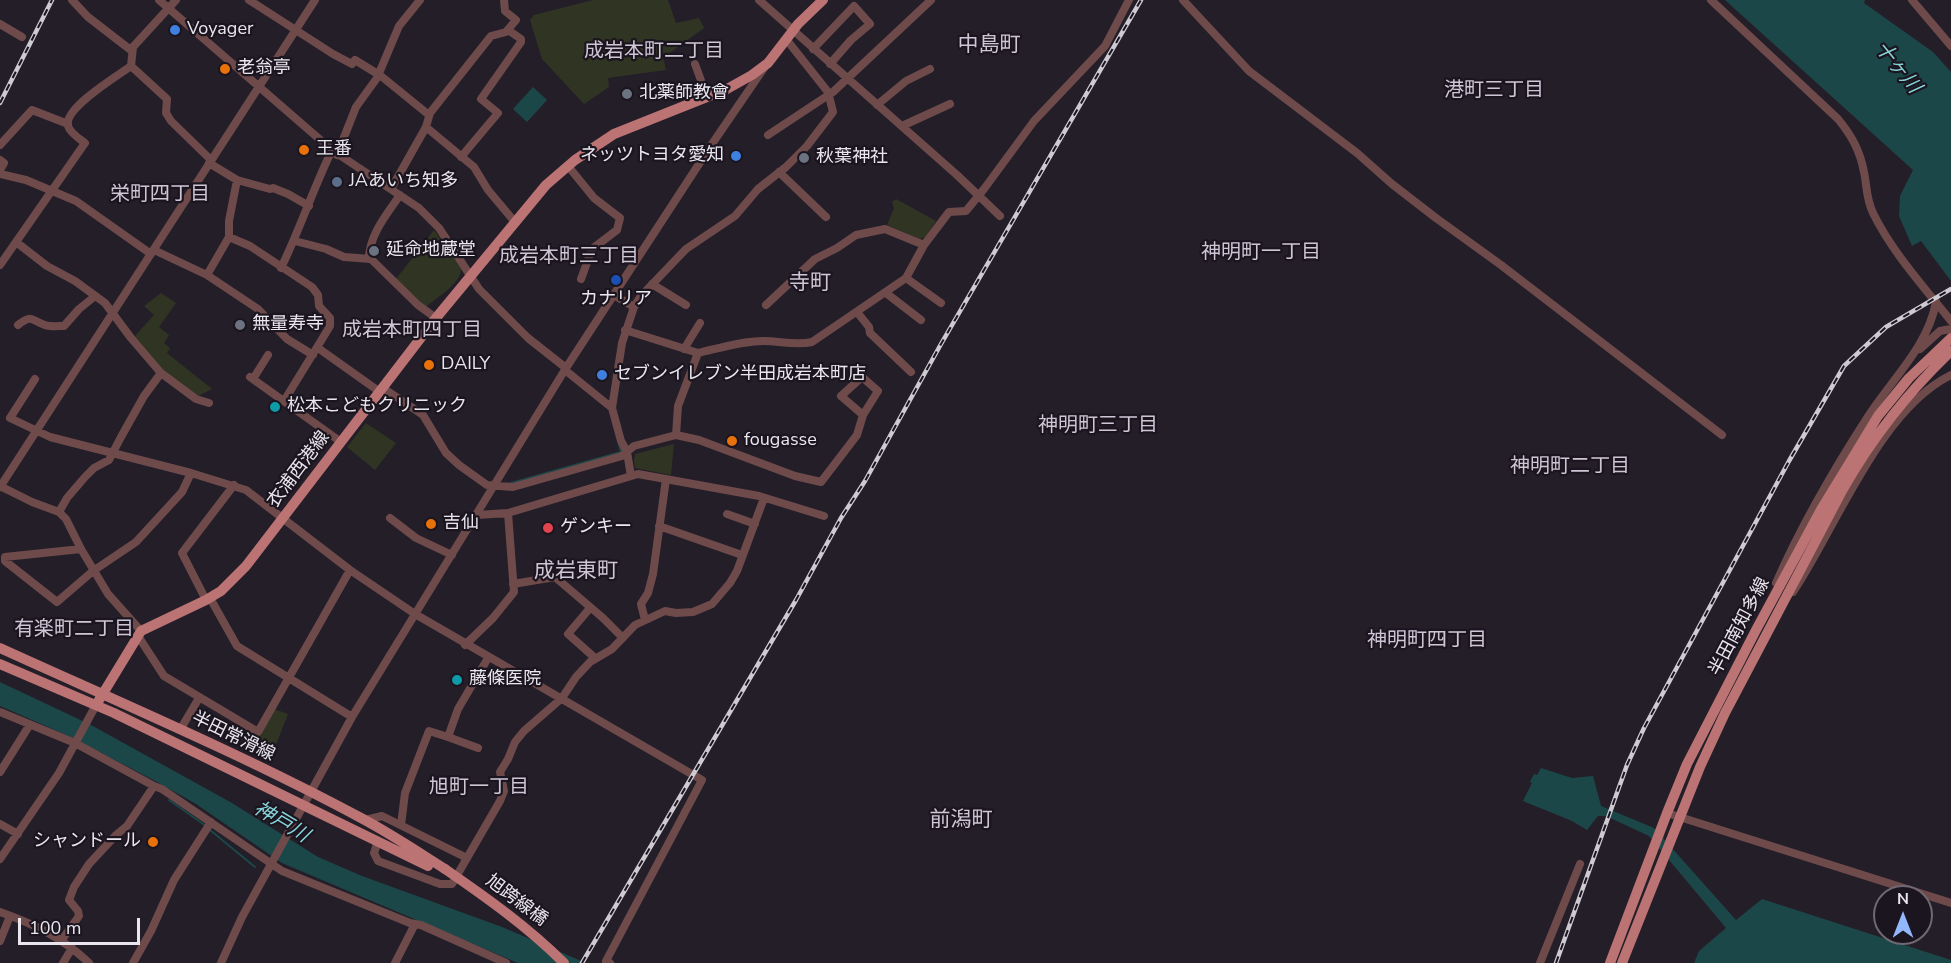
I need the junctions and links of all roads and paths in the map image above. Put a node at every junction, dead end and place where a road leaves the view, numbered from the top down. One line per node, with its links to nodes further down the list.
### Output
1 (72, 0): 23 (street)
2 (159, 0): 15 (street)
3 (176, 0): 15 (street)
4 (249, 0): 17 (street)
5 (315, 0): 17 (street)
6 (420, 0): 29 (street)
7 (504, 0): 18 (street)
8 (759, 0): 19 (street)
9 (823, 0): 19 (main road, 衣浦西港線)
10 (931, 0): 30 (street)
11 (1129, 0): 55 (street)
12 (1183, 0): 112 (street)
13 (1711, 0): 76 (street)
14 (1912, 0): 21 (street)
15 (169, 9): 23 (street); 32 (street)
16 (0, 24): 20 (street)
17 (295, 30): 29 (street); 32 (street)
18 (508, 30): 38 (street); 45 (street)
19 (789, 35): 22 (street); 24 (main road, 衣浦西港線); 34 (street)
20 (22, 37)
21 (1951, 46)
22 (813, 49): 26 (street); 26 (street)
23 (132, 51): 27 (street)
24 (768, 63): 31 (main road, 衣浦西港線); 33 (street)
25 (695, 64): 35 (street)
26 (830, 64): 30 (street)
27 (131, 66): 39 (street); 47 (street)
28 (930, 69): 37 (street)
29 (378, 74): 38 (street); 44 (street)
30 (848, 79): 34 (street); 37 (street)
31 (736, 85): 33 (street); 35 (main road, 衣浦西港線)
32 (259, 87): 44 (street); 47 (street)
33 (746, 95): 74 (street)
34 (829, 95): 42 (street); 50 (street)
35 (707, 97): 48 (main road, 衣浦西港線)
36 (950, 104): 40 (street)
37 (877, 105): 40 (street)
38 (429, 115): 41 (street)
39 (68, 124): 43 (street); 53 (street)
40 (902, 126): 55 (street)
41 (426, 128): 45 (street); 52 (street)
42 (768, 135)
43 (0, 145)
44 (335, 152): 52 (street); 56 (street)
45 (461, 157): 59 (street)
46 (0, 160): 49 (street)
47 (210, 162): 51 (street); 64 (street)
48 (568, 166): 59 (main road, 衣浦西港線); 71 (street)
49 (0, 172): 53 (street)
50 (778, 172): 58 (street); 72 (street)
51 (237, 180): 56 (street); 60 (street)
52 (391, 189): 54 (street)
53 (51, 191): 62 (street); 64 (street)
54 (400, 195): 65 (street); 69 (street)
55 (980, 195): 57 (street); 63 (street)
56 (309, 206): 61 (street)
57 (1000, 216)
58 (826, 217)
59 (514, 221): 69 (main road, 衣浦西港線)
60 (229, 237): 67 (street); 68 (street)
61 (295, 241): 65 (street); 67 (street)
62 (16, 242): 66 (street); 75 (street)
63 (924, 245): 70 (street); 79 (street)
64 (152, 252): 68 (street); 82 (street)
65 (369, 259): 83 (street)
66 (0, 265)
67 (281, 268): 93 (street)
68 (207, 275): 93 (street)
69 (471, 275): 83 (main road, 衣浦西港線); 97 (street)
70 (906, 278): 73 (street); 77 (street)
71 (581, 279)
72 (652, 284): 78 (street); 80 (street)
73 (886, 293): 81 (street); 84 (street)
74 (614, 295): 80 (street); 97 (street)
75 (94, 297): 82 (street); 87 (street)
76 (1936, 302): 85 (street); 96 (street)
77 (941, 303)
78 (686, 305)
79 (766, 305)
80 (634, 307): 89 (street)
81 (857, 312): 94 (street); 99 (street)
82 (113, 313): 100 (street); 110 (street)
83 (436, 318): 104 (main road, 衣浦西港線)
84 (921, 320)
85 (1951, 321)
86 (699, 323): 91 (street)
87 (18, 325)
88 (1951, 329): 96 (street)
89 (625, 330): 91 (street); 107 (street)
90 (1951, 338): 109 (main road, 半田南知多線)
91 (684, 349): 94 (street)
92 (1951, 351): 109 (main road, 半田南知多線)
93 (316, 352): 104 (street); 105 (street)
94 (698, 353): 111 (street)
95 (268, 355): 105 (street)
96 (1911, 357): 142 (street)
97 (566, 369): 107 (street); 121 (street)
98 (1951, 369): 103 (street)
99 (911, 372)
100 (161, 373): 106 (street); 115 (street)
101 (1951, 375): 103 (street)
102 (35, 379): 110 (street)
103 (1939, 380): 142 (street)
104 (382, 390): 113 (main road, 衣浦西港線); 121 (street)
105 (284, 401): 113 (street)
106 (209, 404)
107 (612, 408): 114 (street)
108 (863, 415): 108 (street); 111 (street)
109 (1882, 420): 142 (main road, 半田南知多線)
110 (36, 432): 115 (street); 119 (street)
111 (675, 435): 114 (street)
112 (1722, 435)
113 (340, 442): 129 (main road, 衣浦西港線)
114 (627, 452): 117 (street); 121 (street)
115 (113, 453): 116 (street); 123 (street)
116 (191, 473): 120 (street); 136 (street)
117 (631, 476): 118 (street); 124 (street)
118 (666, 479): 122 (street); 131 (street)
119 (0, 486): 123 (street)
120 (234, 486): 129 (street); 138 (street)
121 (494, 487): 126 (street)
122 (764, 498): 127 (street); 130 (street)
123 (59, 512): 132 (street)
124 (508, 513): 126 (street); 137 (street)
125 (727, 514): 130 (street)
126 (477, 515): 133 (street)
127 (824, 516)
128 (390, 518): 133 (street)
129 (283, 519): 135 (street); 138 (main road, 衣浦西港線)
130 (754, 524): 134 (street)
131 (659, 526): 134 (street); 141 (street)
132 (81, 549): 136 (street); 136 (street)
133 (452, 555): 140 (street)
134 (742, 555): 141 (street)
135 (350, 570): 140 (street); 150 (street)
136 (93, 571): 143 (street)
137 (513, 584): 139 (street); 145 (street)
138 (208, 599): 143 (main road, 衣浦西港線); 150 (street)
139 (590, 608): 144 (street); 148 (street)
140 (415, 614): 145 (street); 156 (street)
141 (645, 621): 144 (street)
142 (1761, 632): 166 (main road, 半田南知多線); 167 (main road, 半田南知多線)
143 (139, 633): 151 (main road); 152 (street)
144 (623, 638): 148 (street)
145 (465, 645): 147 (street)
146 (0, 648): 151 (main road, 半田常滑線)
147 (488, 658): 153 (street); 159 (street)
148 (595, 658): 153 (street)
149 (0, 663): 154 (main road, 半田常滑線)
150 (288, 678): 152 (street); 156 (street)
151 (102, 694): 154 (main road); 158 (main road, 半田常滑線)
152 (200, 698): 158 (street)
153 (562, 698): 174 (street); 186 (street)
154 (93, 710): 160 (street); 165 (main road, 半田常滑線)
155 (0, 712): 157 (street)
156 (352, 717): 164 (street)
157 (29, 726): 160 (street); 162 (street)
158 (180, 730): 164 (main road, 半田常滑線)
159 (448, 737): 161 (street); 170 (street)
160 (75, 743): 163 (street); 172 (street)
161 (478, 748)
162 (0, 772)
163 (154, 786): 171 (street); 184 (street)
164 (309, 792): 165 (street); 168 (main road, 半田常滑線)
165 (303, 804): 173 (main road, 半田常滑線); 177 (street)
166 (1667, 813): 167 (street); 196 (main road, 半田南知多線)
167 (1679, 818): 179 (street); 197 (main road, 半田南知多線)
168 (364, 820): 170 (street); 178 (main road, 半田常滑線)
169 (0, 824): 172 (street)
170 (401, 825): 174 (street)
171 (209, 826): 177 (street); 189 (street)
172 (18, 834): 175 (street)
173 (378, 841): 174 (street); 178 (main road, 半田常滑線)
174 (467, 858)
175 (0, 859)
176 (1580, 864): 195 (street)
177 (270, 865): 182 (street); 190 (street)
178 (444, 871): 193 (main road, 旭跨線橋, bridge); 194 (main road, 旭跨線橋, bridge)
179 (1951, 903)
180 (0, 912): 181 (street)
181 (9, 916): 183 (street); 184 (street)
182 (415, 924): 191 (street); 192 (street)
183 (0, 941)
184 (61, 941): 185 (street)
185 (72, 948): 187 (street); 188 (street)
186 (607, 962)
187 (63, 963)
188 (89, 963)
189 (133, 963)
190 (221, 963)
191 (395, 963)
192 (506, 963)
193 (558, 963)
194 (564, 963)
195 (1540, 963)
196 (1610, 963)
197 (1622, 963)

